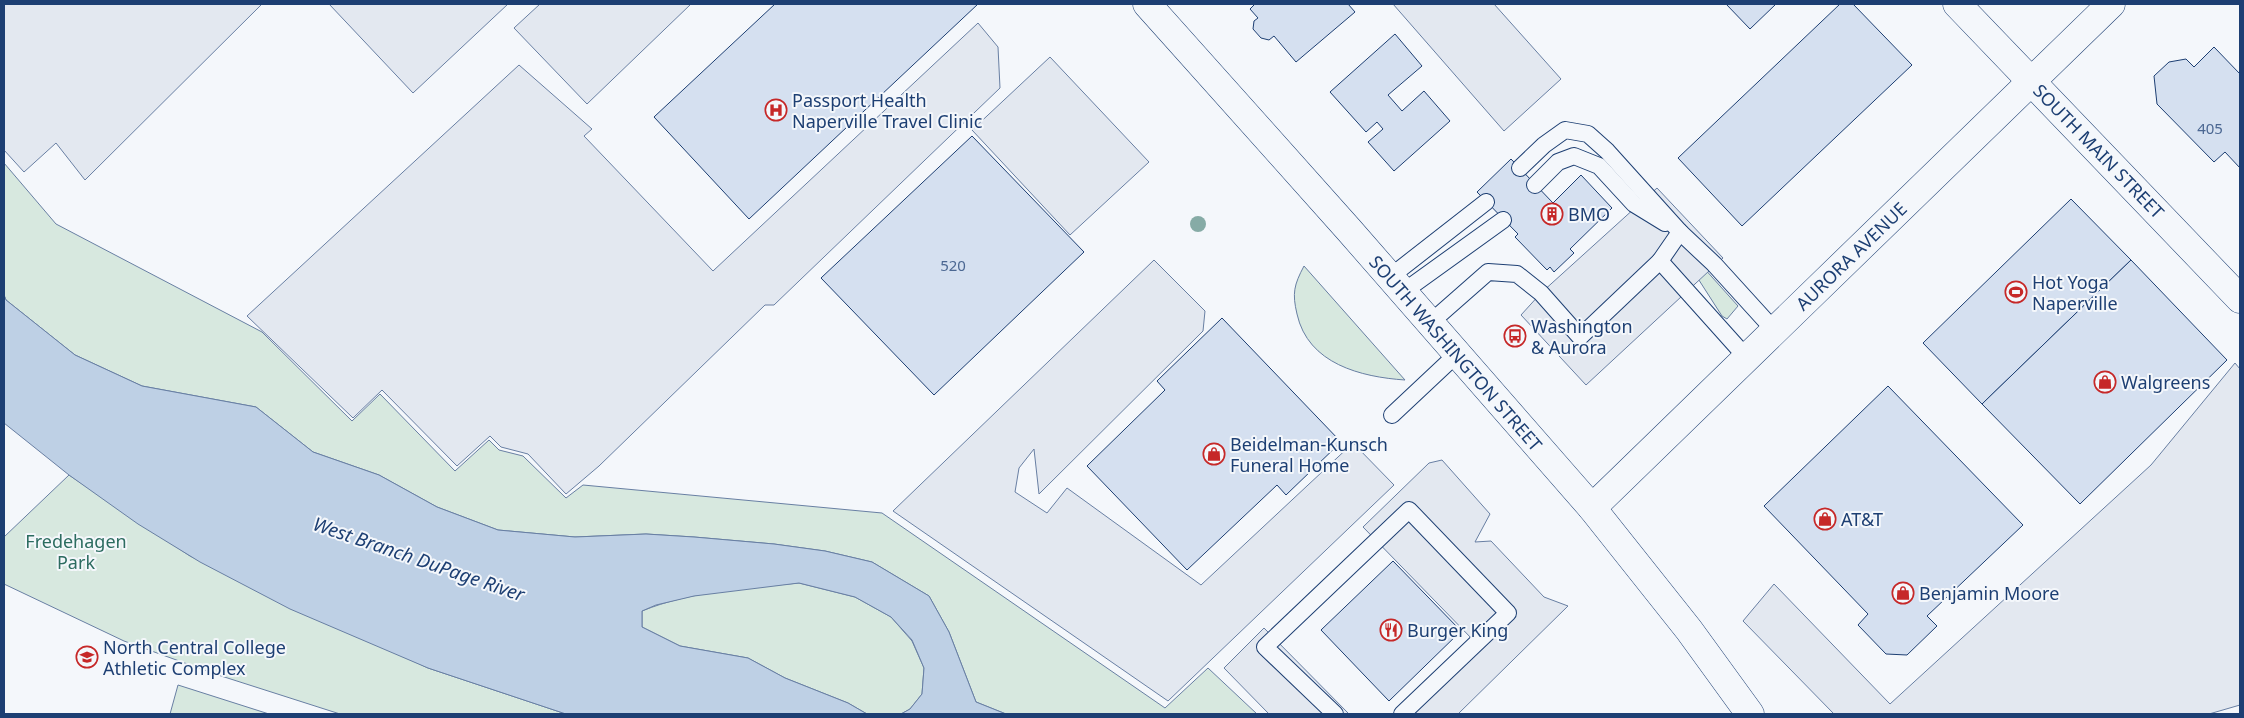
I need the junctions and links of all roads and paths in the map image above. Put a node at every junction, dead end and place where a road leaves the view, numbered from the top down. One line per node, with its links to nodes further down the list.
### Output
1 (1147, 4): 11 (main road, SOUTH WASHINGTON STREET)
2 (1957, 4): 4 (main road, SOUTH MAIN STREET)
3 (2111, 4): 4 (main road, AURORA AVENUE)
4 (2031, 80): 12 (main road, SOUTH MAIN STREET); 14 (main road, AURORA AVENUE)
5 (1520, 168): 9 (lane)
6 (1536, 185): 9 (lane)
7 (1486, 202): 11 (lane)
8 (1504, 220): 11 (lane)
9 (1680, 232): 10 (lane); 14 (lane)
10 (1660, 261): 13 (lane); 16 (lane)
11 (1397, 285): 13 (main road, SOUTH WASHINGTON STREET)
12 (2240, 299)
13 (1430, 323): 15 (main road, SOUTH WASHINGTON STREET)
14 (1774, 330): 16 (main road, AURORA AVENUE)
15 (1457, 354): 17 (lane); 18 (main road, SOUTH WASHINGTON STREET)
16 (1746, 357): 18 (main road, AURORA AVENUE)
17 (1392, 415)
18 (1592, 508): 21 (main road, SOUTH WASHINGTON STREET)
19 (1335, 714): 20 (lane)
20 (1402, 714)
21 (1750, 714)

